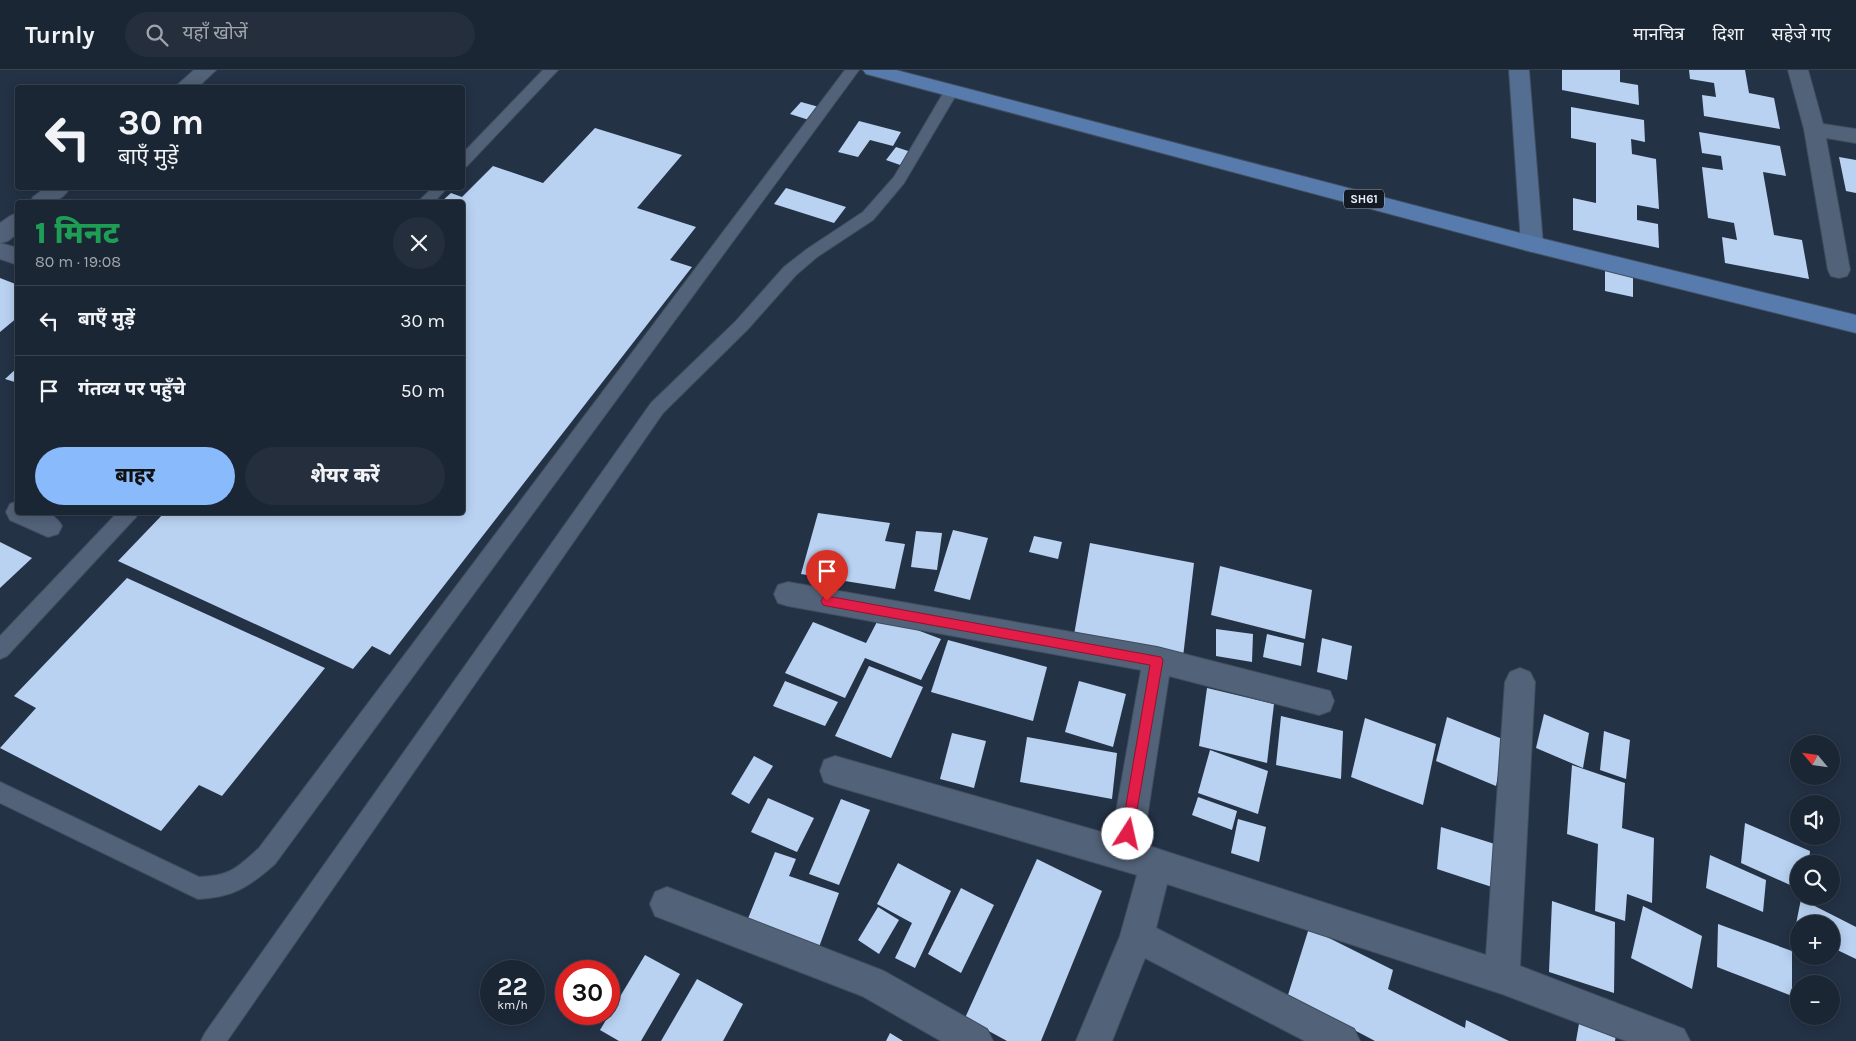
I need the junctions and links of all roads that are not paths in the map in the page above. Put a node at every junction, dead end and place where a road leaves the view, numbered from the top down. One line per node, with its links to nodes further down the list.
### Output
1 (206, 70): 7 (street)
2 (551, 70): 11 (lane)
3 (852, 70): 34 (lane)
4 (873, 70): 8 (main road, SH61)
5 (1519, 70): 18 (street)
6 (1798, 70): 9 (street)
7 (188, 85)
8 (952, 90): 18 (main road, SH61); 40 (lane)
9 (1814, 129): 10 (street); 21 (street)
10 (1856, 136)
11 (465, 161)
12 (56, 190): 14 (street)
13 (438, 190): 15 (lane)
14 (44, 200)
15 (427, 200)
16 (15, 223): 17 (street)
17 (0, 235)
18 (1532, 244): 22 (main road, SH61)
19 (0, 251): 20 (street)
20 (15, 256)
21 (1839, 270)
22 (1856, 324)
23 (0, 504): 24 (street)
24 (15, 511)
25 (24, 515): 27 (street)
26 (127, 515): 29 (lane)
27 (48, 526)
28 (788, 594): 30 (street)
29 (0, 650)
30 (1157, 660): 32 (street); 35 (street)
31 (1520, 682): 39 (street)
32 (1319, 701)
33 (835, 771): 35 (street)
34 (0, 792)
35 (1124, 854): 36 (street)
36 (1156, 864): 38 (street); 39 (street)
37 (667, 904): 41 (street)
38 (1137, 936): 42 (street); 43 (street)
39 (1502, 978): 44 (street)
40 (213, 1041)
41 (975, 1041)
42 (1094, 1041)
43 (1342, 1041)
44 (1672, 1041)

